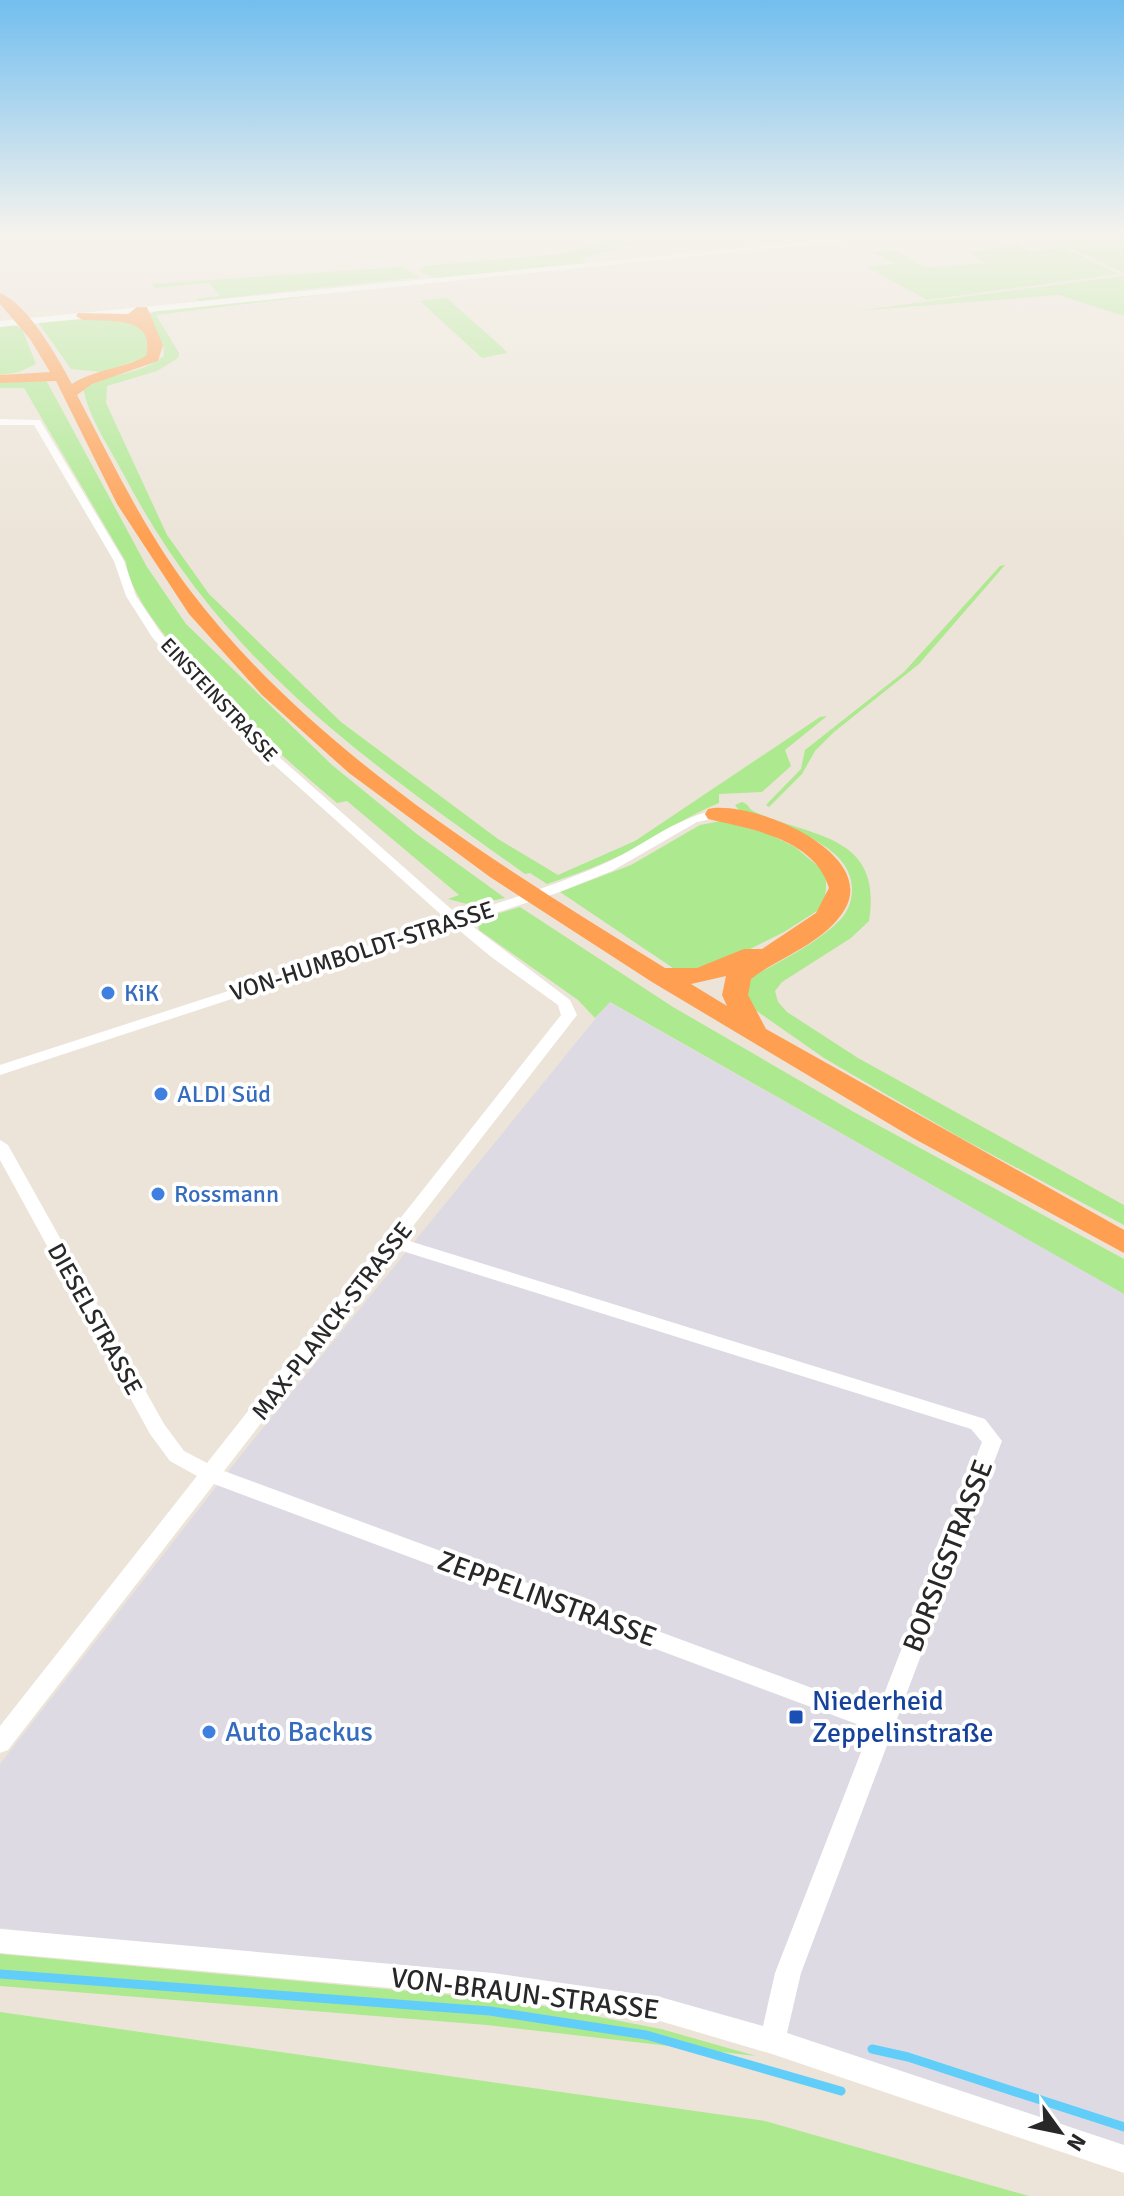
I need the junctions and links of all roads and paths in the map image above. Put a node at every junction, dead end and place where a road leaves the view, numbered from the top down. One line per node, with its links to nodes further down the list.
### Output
1 (36, 337): 4 (highway)
2 (152, 337): 3 (highway)
3 (123, 370): 4 (highway); 4 (highway)
4 (58, 375): 5 (highway); 5 (highway); 10 (highway)
5 (0, 378)
6 (0, 422): 8 (street, EINSTEINSTRASSE)
7 (716, 814): 8 (street, VON-HUMBOLDT-STRASSE); 9 (highway)
8 (458, 920): 12 (street, VON-HUMBOLDT-STRASSE); 14 (street, MAX-PLANCK-STRASSE)
9 (816, 925): 10 (highway); 11 (highway)
10 (655, 974): 11 (highway)
11 (757, 1037): 15 (highway)
12 (0, 1070)
13 (0, 1145): 16 (street, DIESELSTRASSE)
14 (395, 1243): 16 (street, MAX-PLANCK-STRASSE); 17 (street, BORSIGSTRASSE)
15 (1124, 1243)
16 (210, 1474): 17 (street, ZEPPELINSTRASSE); 18 (street, MAX-PLANCK-STRASSE)
17 (884, 1724): 20 (street, BORSIGSTRASSE)
18 (0, 1743)
19 (0, 1941): 20 (street, VON-BRAUN-STRASSE)
20 (772, 2041): 21 (street, VON-BRAUN-STRASSE)
21 (1124, 2159)

